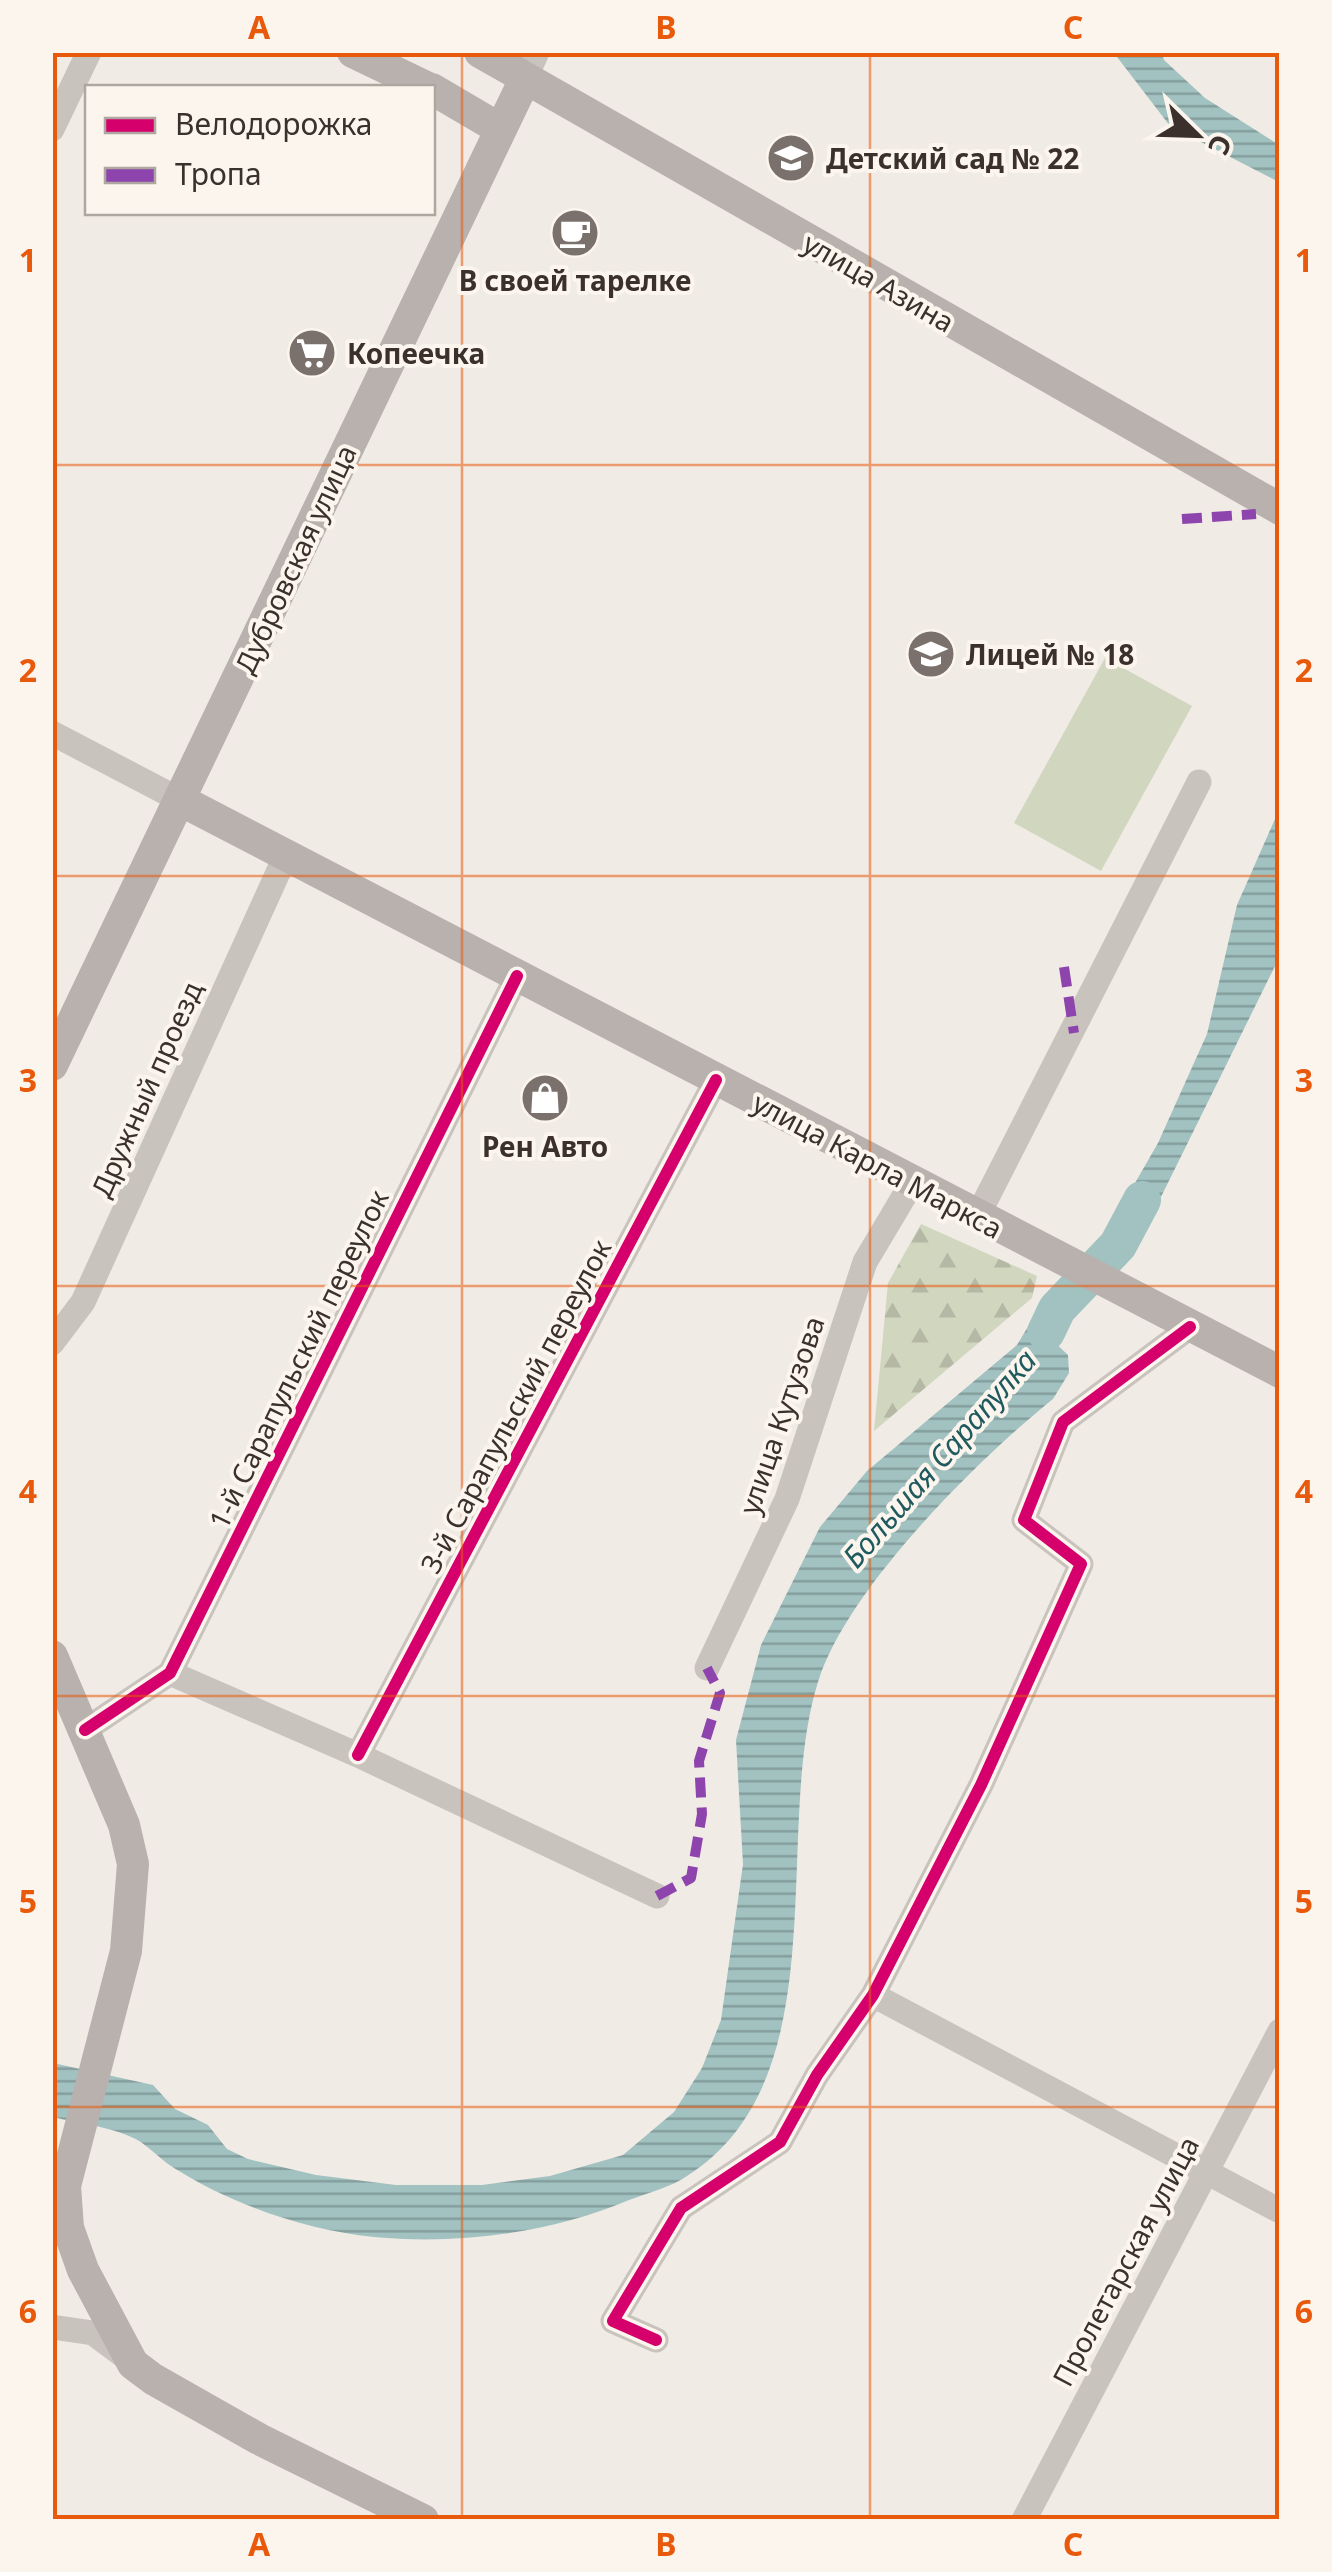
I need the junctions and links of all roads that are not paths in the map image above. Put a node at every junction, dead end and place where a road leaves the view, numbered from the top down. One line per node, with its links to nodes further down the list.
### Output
1 (89, 52): 7 (street)
2 (354, 52): 5 (main road)
3 (480, 52): 4 (main road, улица Азина)
4 (531, 66): 8 (main road, Дубровская улица); 9 (main road, улица Азина)
5 (424, 85)
6 (435, 91): 8 (main road)
7 (52, 129)
8 (500, 129): 12 (main road, Дубровская улица)
9 (1280, 509)
10 (52, 733): 12 (street, улица Карла Маркса)
11 (1200, 782): 18 (street)
12 (180, 800): 13 (main road, улица Карла Маркса); 15 (main road, Дубровская улица)
13 (286, 854): 14 (main road, улица Карла Маркса); 20 (street, Дружный проезд)
14 (517, 976): 16 (main road, улица Карла Маркса); 24 (street, 1-й Сарапульский переулок)
15 (52, 1065)
16 (716, 1080): 17 (main road, улица Карла Маркса); 26 (street, 3-й Сарапульский переулок)
17 (912, 1184): 18 (main road, улица Карла Маркса); 23 (street, улица Кутузова)
18 (977, 1217): 19 (main road, улица Карла Маркса)
19 (1178, 1321): 21 (main road, улица Карла Маркса); 28 (street)
20 (52, 1342)
21 (1280, 1372)
22 (53, 1660): 25 (main road)
23 (707, 1668)
24 (170, 1673): 25 (street, 1-й Сарапульский переулок); 26 (street)
25 (85, 1730): 30 (main road)
26 (358, 1754): 27 (street)
27 (657, 1896)
28 (873, 1995): 31 (street); 35 (street)
29 (1280, 2031): 31 (street, Пролетарская улица)
30 (68, 2174): 33 (street); 36 (main road)
31 (1205, 2175): 32 (street); 38 (street, Пролетарская улица)
32 (1280, 2211)
33 (52, 2232)
34 (52, 2326): 36 (street)
35 (656, 2340)
36 (133, 2364): 37 (main road)
37 (423, 2520)
38 (1024, 2520)

